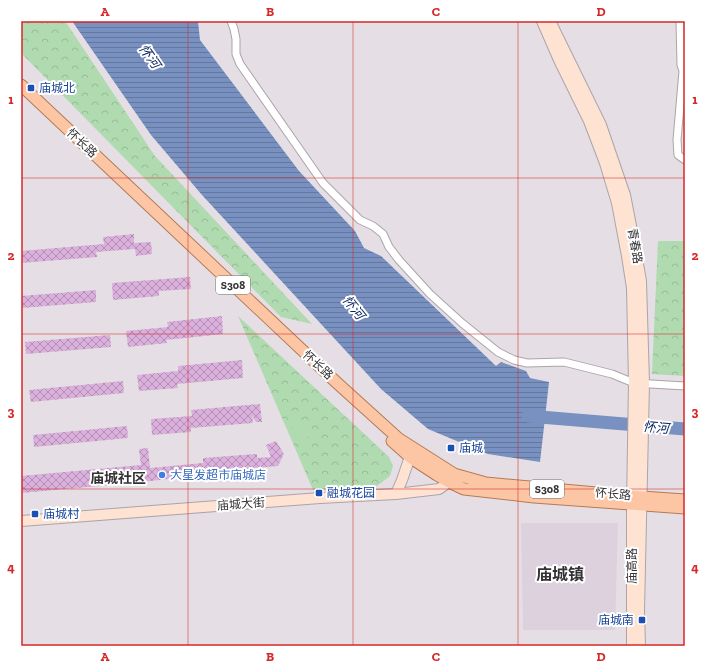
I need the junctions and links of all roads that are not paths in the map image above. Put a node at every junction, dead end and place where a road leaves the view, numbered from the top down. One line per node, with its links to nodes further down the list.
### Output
1 (231, 21): 8 (street)
2 (542, 21): 8 (main road, 青春路)
3 (550, 21): 8 (main road, 青春路)
4 (680, 21): 7 (street)
5 (21, 85): 10 (main road, 怀长路 / S308)
6 (21, 95): 10 (main road, 怀长路 / S308)
7 (685, 160)
8 (639, 383): 9 (street); 13 (main road, 青春路)
9 (685, 386)
10 (412, 453): 11 (main road, 怀长路 / S308); 12 (main road)
11 (451, 478): 12 (main road, 庙城大街); 13 (main road, 怀长路 / S308)
12 (396, 494): 16 (main road, 庙城大街)
13 (637, 496): 14 (main road, 怀长路 / S308); 15 (main road, 怀长路 / S308); 17 (main road, 庙高路); 18 (main road, 庙高路)
14 (685, 500)
15 (685, 508)
16 (21, 521)
17 (632, 646)
18 (640, 646)

